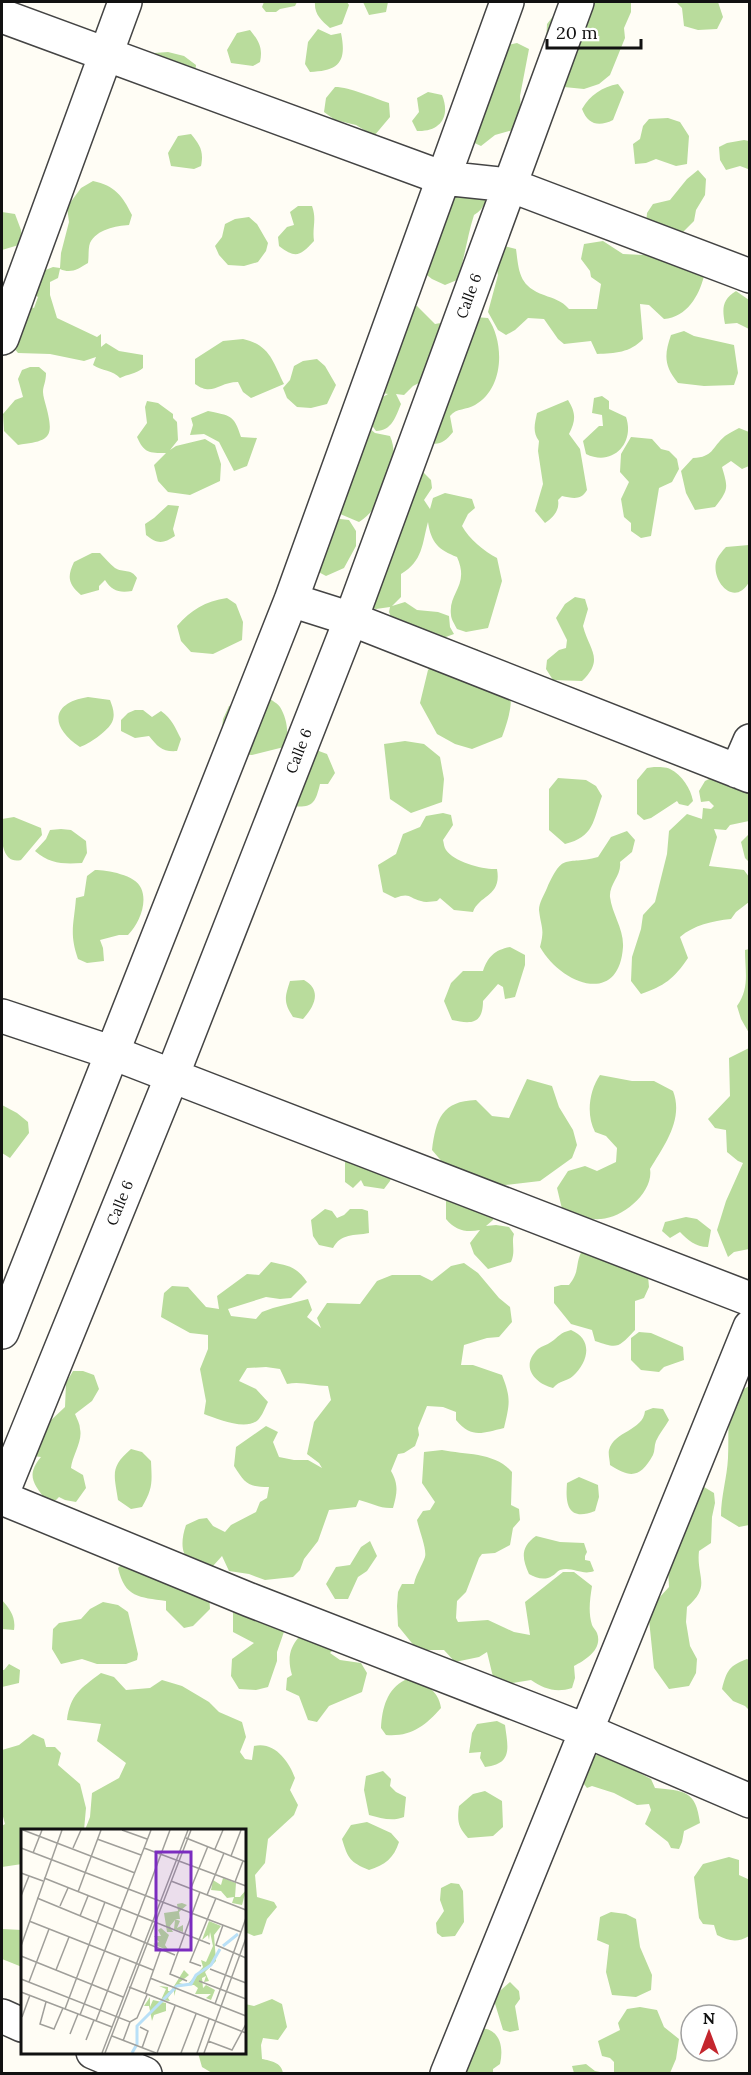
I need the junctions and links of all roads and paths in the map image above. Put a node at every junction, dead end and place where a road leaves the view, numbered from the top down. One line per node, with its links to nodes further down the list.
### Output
1 (125, 2): 5 (street)
2 (507, 2): 6 (street)
3 (578, 2): 7 (street, Calle 6)
4 (2, 16): 5 (street)
5 (106, 55): 6 (street); 9 (street)
6 (443, 178): 7 (street); 10 (street)
7 (510, 185): 8 (street); 11 (street, Calle 6)
8 (750, 276)
9 (2, 338)
10 (291, 600): 11 (street); 15 (street)
11 (351, 619): 13 (street); 16 (street, Calle 6)
12 (750, 741): 13 (street)
13 (743, 774)
14 (2, 1016): 15 (street)
15 (113, 1053): 16 (street); 19 (street)
16 (172, 1076): 17 (street); 20 (street, Calle 6)
17 (750, 1299)
18 (750, 1327): 21 (street)
19 (2, 1332)
20 (2, 1496): 21 (street)
21 (587, 1731): 22 (street); 27 (street)
22 (750, 1801)
23 (2, 2016): 24 (street)
24 (21, 2025)
25 (102, 2062): 26 (street)
26 (145, 2073)
27 (447, 2073)

